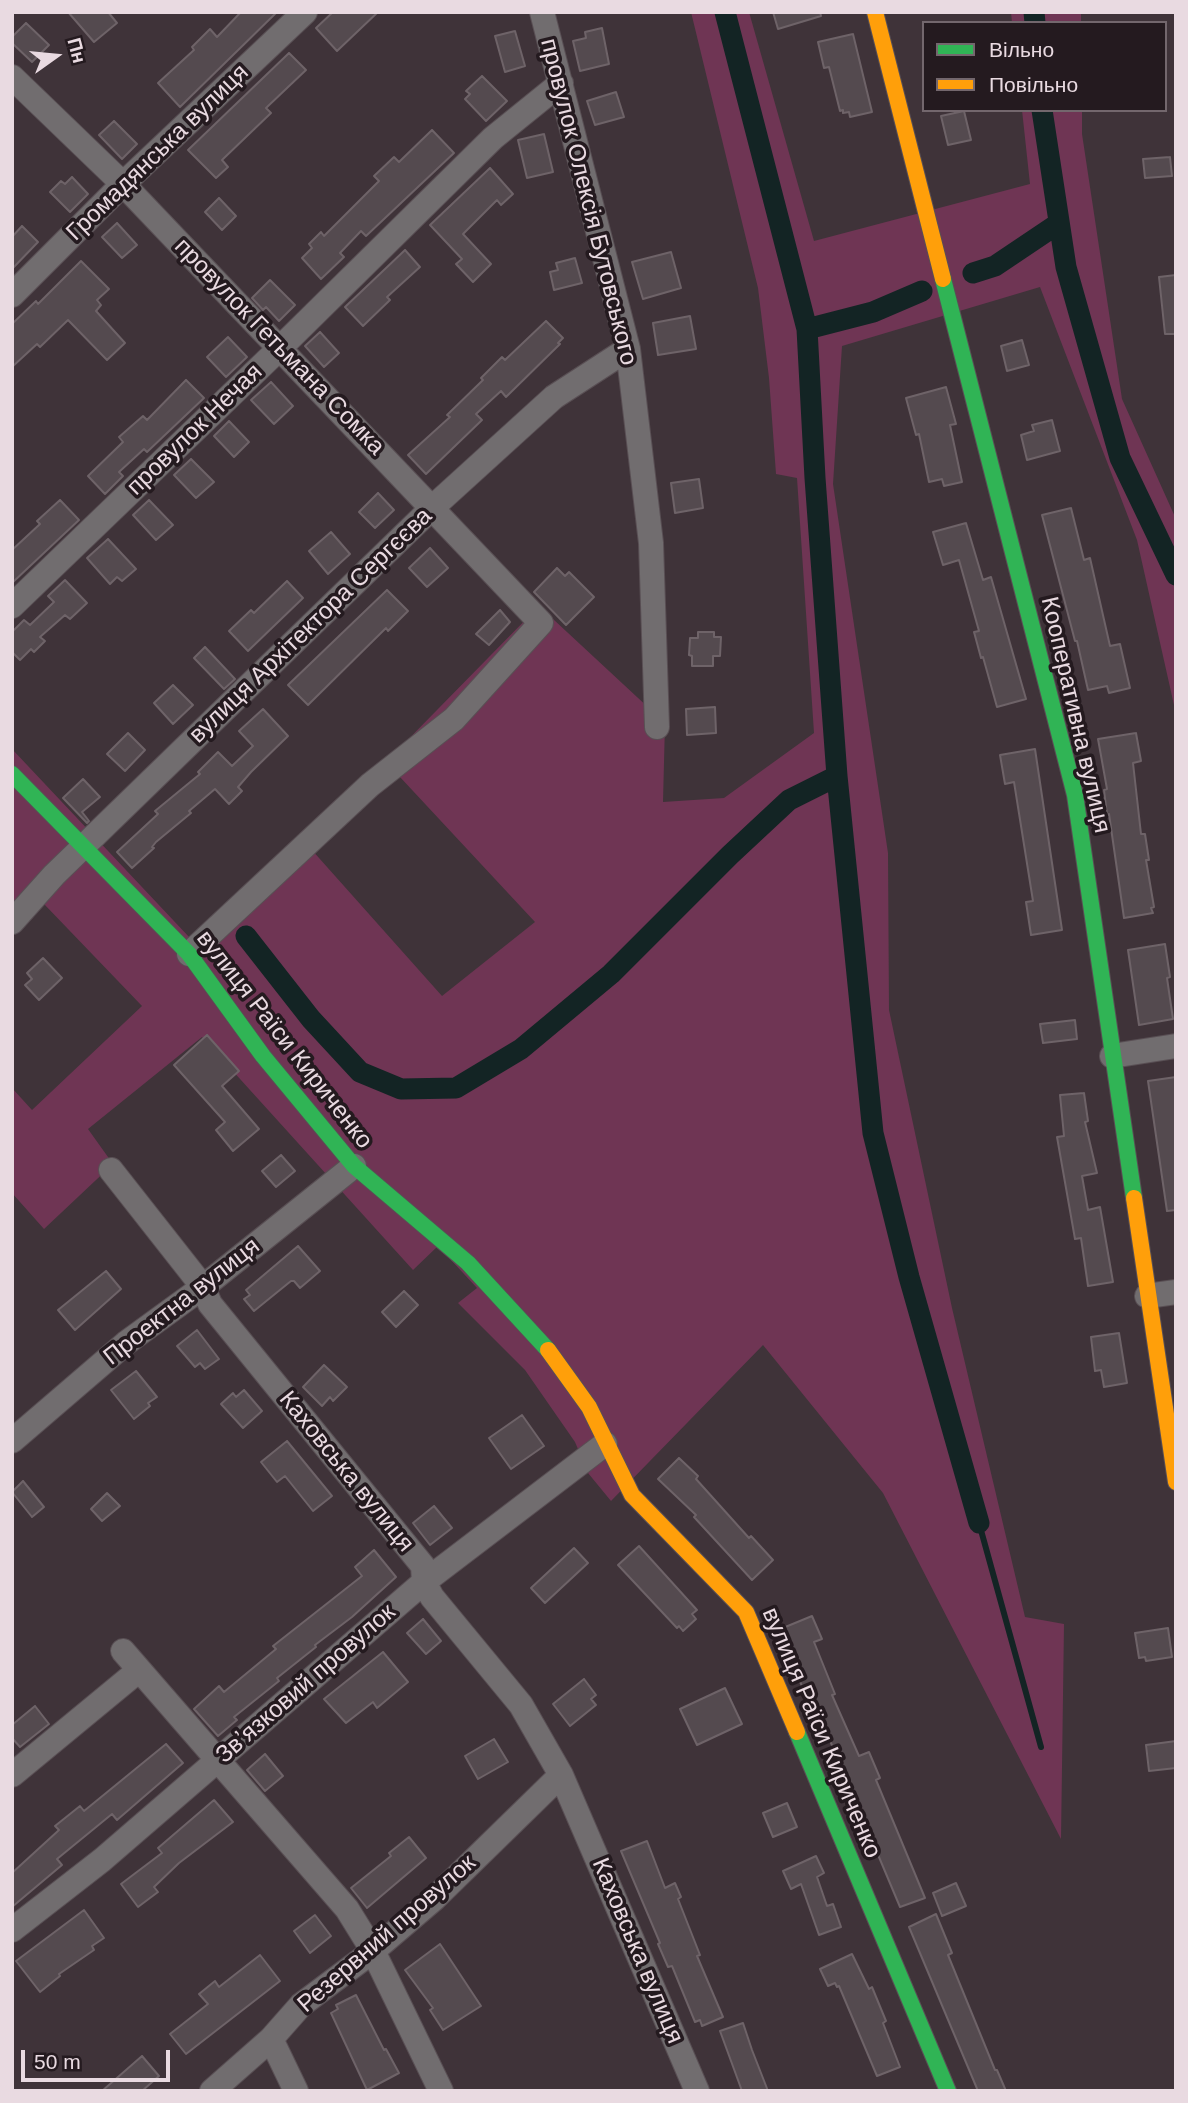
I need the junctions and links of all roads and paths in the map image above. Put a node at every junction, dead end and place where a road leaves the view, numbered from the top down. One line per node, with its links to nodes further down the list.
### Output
1 (305, 12): 6 (street, Громадянська вулиця)
2 (542, 12): 5 (street, провулок Олексія Бутовського)
3 (875, 12): 18 (street, Кооперативна вулиця)
4 (12, 77): 6 (street, провулок Гетьмана Сомка)
5 (561, 83): 8 (street, провулок Нечая); 9 (street, провулок Олексія Бутовського)
6 (123, 184): 7 (street, Громадянська вулиця); 8 (street, провулок Гетьмана Сомка)
7 (12, 295)
8 (280, 348): 10 (street, провулок Гетьмана Сомка); 11 (street, провулок Нечая)
9 (628, 349): 10 (street, вулиця Архітектора Сергєєва); 12 (street, провулок Олексія Бутовського)
10 (433, 507): 14 (street, вулиця Архітектора Сергєєва); 16 (street, провулок Гетьмана Сомка)
11 (12, 606)
12 (657, 727)
13 (12, 774): 14 (street, вулиця Раїси Кириченко)
14 (85, 846): 15 (street, вулиця Архітектора Сергєєва); 16 (street, вулиця Раїси Кириченко)
15 (12, 922)
16 (189, 954): 19 (street, вулиця Раїси Кириченко)
17 (1176, 1046): 18 (street)
18 (1112, 1056): 23 (street, Кооперативна вулиця)
19 (354, 1166): 21 (street, Проектна вулиця); 25 (street, вулиця Раїси Кириченко)
20 (111, 1170): 21 (street, Каховська вулиця)
21 (203, 1287): 24 (street, Проектна вулиця); 27 (street, Каховська вулиця)
22 (1176, 1292): 23 (street)
23 (1147, 1296): 26 (street, Кооперативна вулиця)
24 (12, 1441)
25 (605, 1444): 27 (street, Звʼязковий провулок); 40 (street, вулиця Раїси Кириченко)
26 (1176, 1482)
27 (424, 1582): 30 (street, Звʼязковий провулок); 32 (street, Каховська вулиця)
28 (123, 1651): 29 (street)
29 (138, 1671): 30 (street); 31 (street)
30 (219, 1759): 33 (street, Звʼязковий провулок); 34 (street)
31 (12, 1775)
32 (561, 1775): 34 (street, Резервний провулок); 39 (street, Каховська вулиця)
33 (12, 1930)
34 (373, 1951): 35 (street, Резервний провулок); 38 (street)
35 (271, 2039): 36 (street, Резервний провулок); 37 (street)
36 (212, 2091)
37 (296, 2091)
38 (441, 2091)
39 (697, 2091)
40 (948, 2091)

